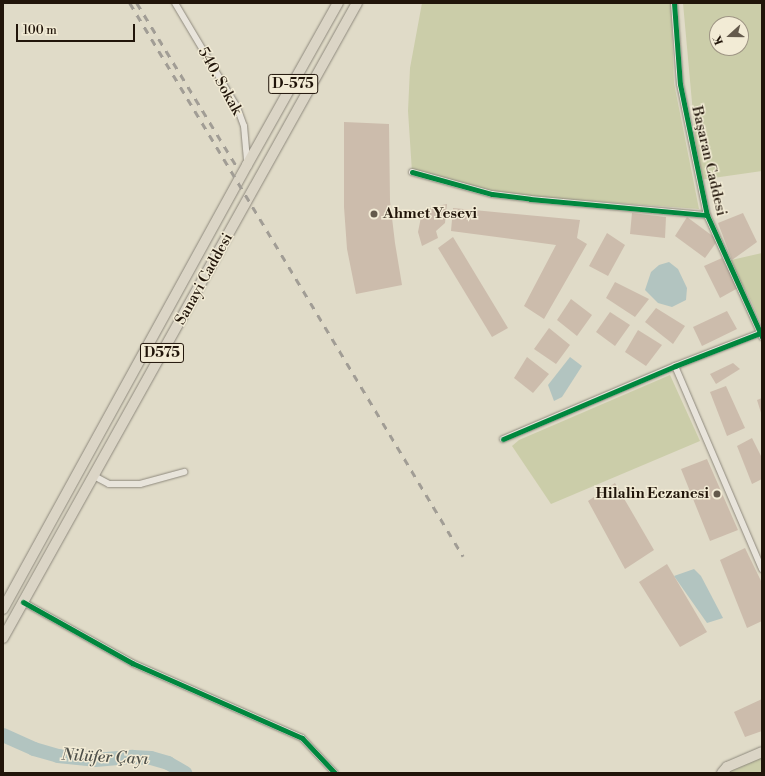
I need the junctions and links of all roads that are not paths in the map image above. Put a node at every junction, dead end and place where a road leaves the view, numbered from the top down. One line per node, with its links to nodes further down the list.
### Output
1 (175, 3): 6 (street, 540. Sokak)
2 (338, 3): 6 (main road, Sanayi Caddesi / D-575)
3 (357, 3): 5 (main road, Sanayi Caddesi / D-575)
4 (674, 3): 8 (street, Başaran Caddesi)
5 (320, 68): 13 (main road, Sanayi Caddesi / D575)
6 (247, 165): 16 (main road, Sanayi Caddesi / D575)
7 (412, 172): 8 (street)
8 (707, 215): 9 (street, Başaran Caddesi)
9 (761, 335): 10 (street)
10 (675, 366): 11 (street); 14 (street)
11 (503, 439)
12 (184, 472): 13 (street)
13 (94, 476): 15 (main road, Sanayi Caddesi / D575)
14 (762, 568)
15 (23, 602): 17 (main road, Sanayi Caddesi / D575); 20 (street)
16 (3, 609)
17 (3, 638)
18 (762, 752): 19 (main road)
19 (725, 770)
20 (335, 773)

